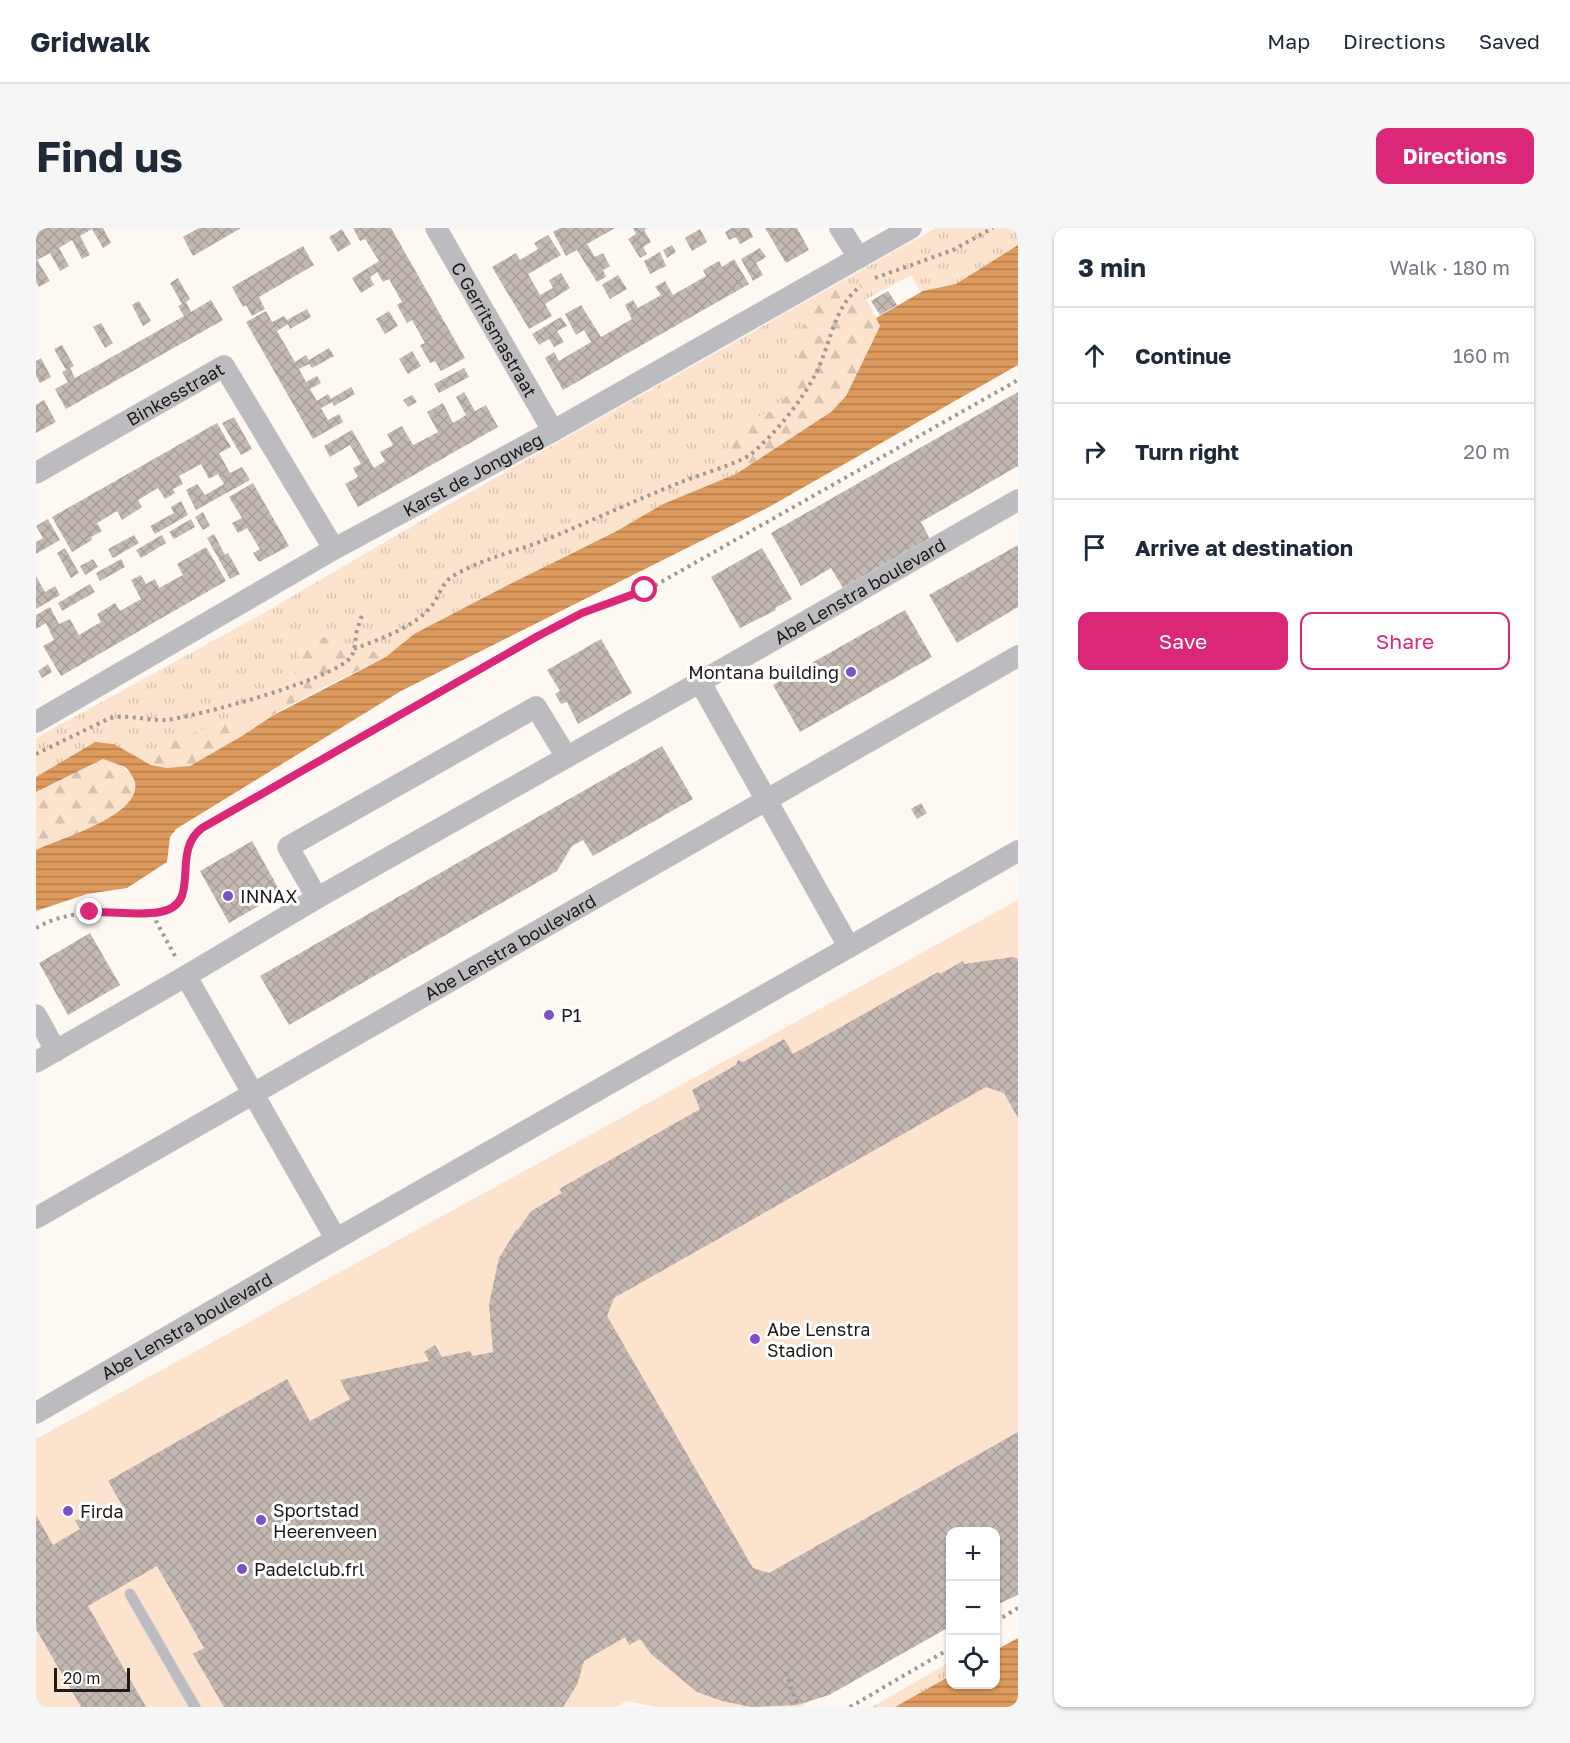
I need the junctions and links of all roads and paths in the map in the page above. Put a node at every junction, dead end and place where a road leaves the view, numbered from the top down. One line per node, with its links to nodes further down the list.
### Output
1 (840, 228): 5 (street)
2 (911, 228): 5 (street, Karst de Jongweg)
3 (993, 228): 12 (path)
4 (443, 231): 7 (street, C Gerritsmastraat)
5 (859, 258): 7 (street, Karst de Jongweg)
6 (1018, 380): 21 (path)
7 (553, 431): 10 (street, Karst de Jongweg)
8 (36, 473): 10 (street, Binkesstraat)
9 (1018, 500): 14 (street, Abe Lenstra boulevard)
10 (334, 549): 15 (street, Karst de Jongweg)
11 (363, 613): 12 (path)
12 (354, 649): 16 (path)
13 (1018, 656): 18 (street, Abe Lenstra boulevard)
14 (700, 682): 17 (street, Abe Lenstra boulevard); 18 (street)
15 (38, 717)
16 (36, 754)
17 (566, 756): 20 (street, Abe Lenstra boulevard); 20 (street)
18 (767, 800): 23 (street); 28 (street, Abe Lenstra boulevard)
19 (1018, 851): 23 (street, Abe Lenstra boulevard)
20 (317, 898): 24 (street, Abe Lenstra boulevard)
21 (155, 913): 22 (path); 24 (path)
22 (36, 928)
23 (849, 947): 30 (street, Abe Lenstra boulevard)
24 (182, 968): 26 (street, Abe Lenstra boulevard); 28 (street)
25 (36, 1015): 26 (street)
26 (56, 1051): 27 (street, Abe Lenstra boulevard)
27 (36, 1062)
28 (254, 1094): 29 (street, Abe Lenstra boulevard); 30 (street)
29 (36, 1218)
30 (336, 1239): 31 (street, Abe Lenstra boulevard)
31 (36, 1413)
32 (130, 1594): 38 (lane)
33 (1018, 1608): 34 (path)
34 (1000, 1619)
35 (946, 1651): 39 (path)
36 (786, 1672): 37 (path)
37 (798, 1706)
38 (195, 1707)
39 (850, 1707)

